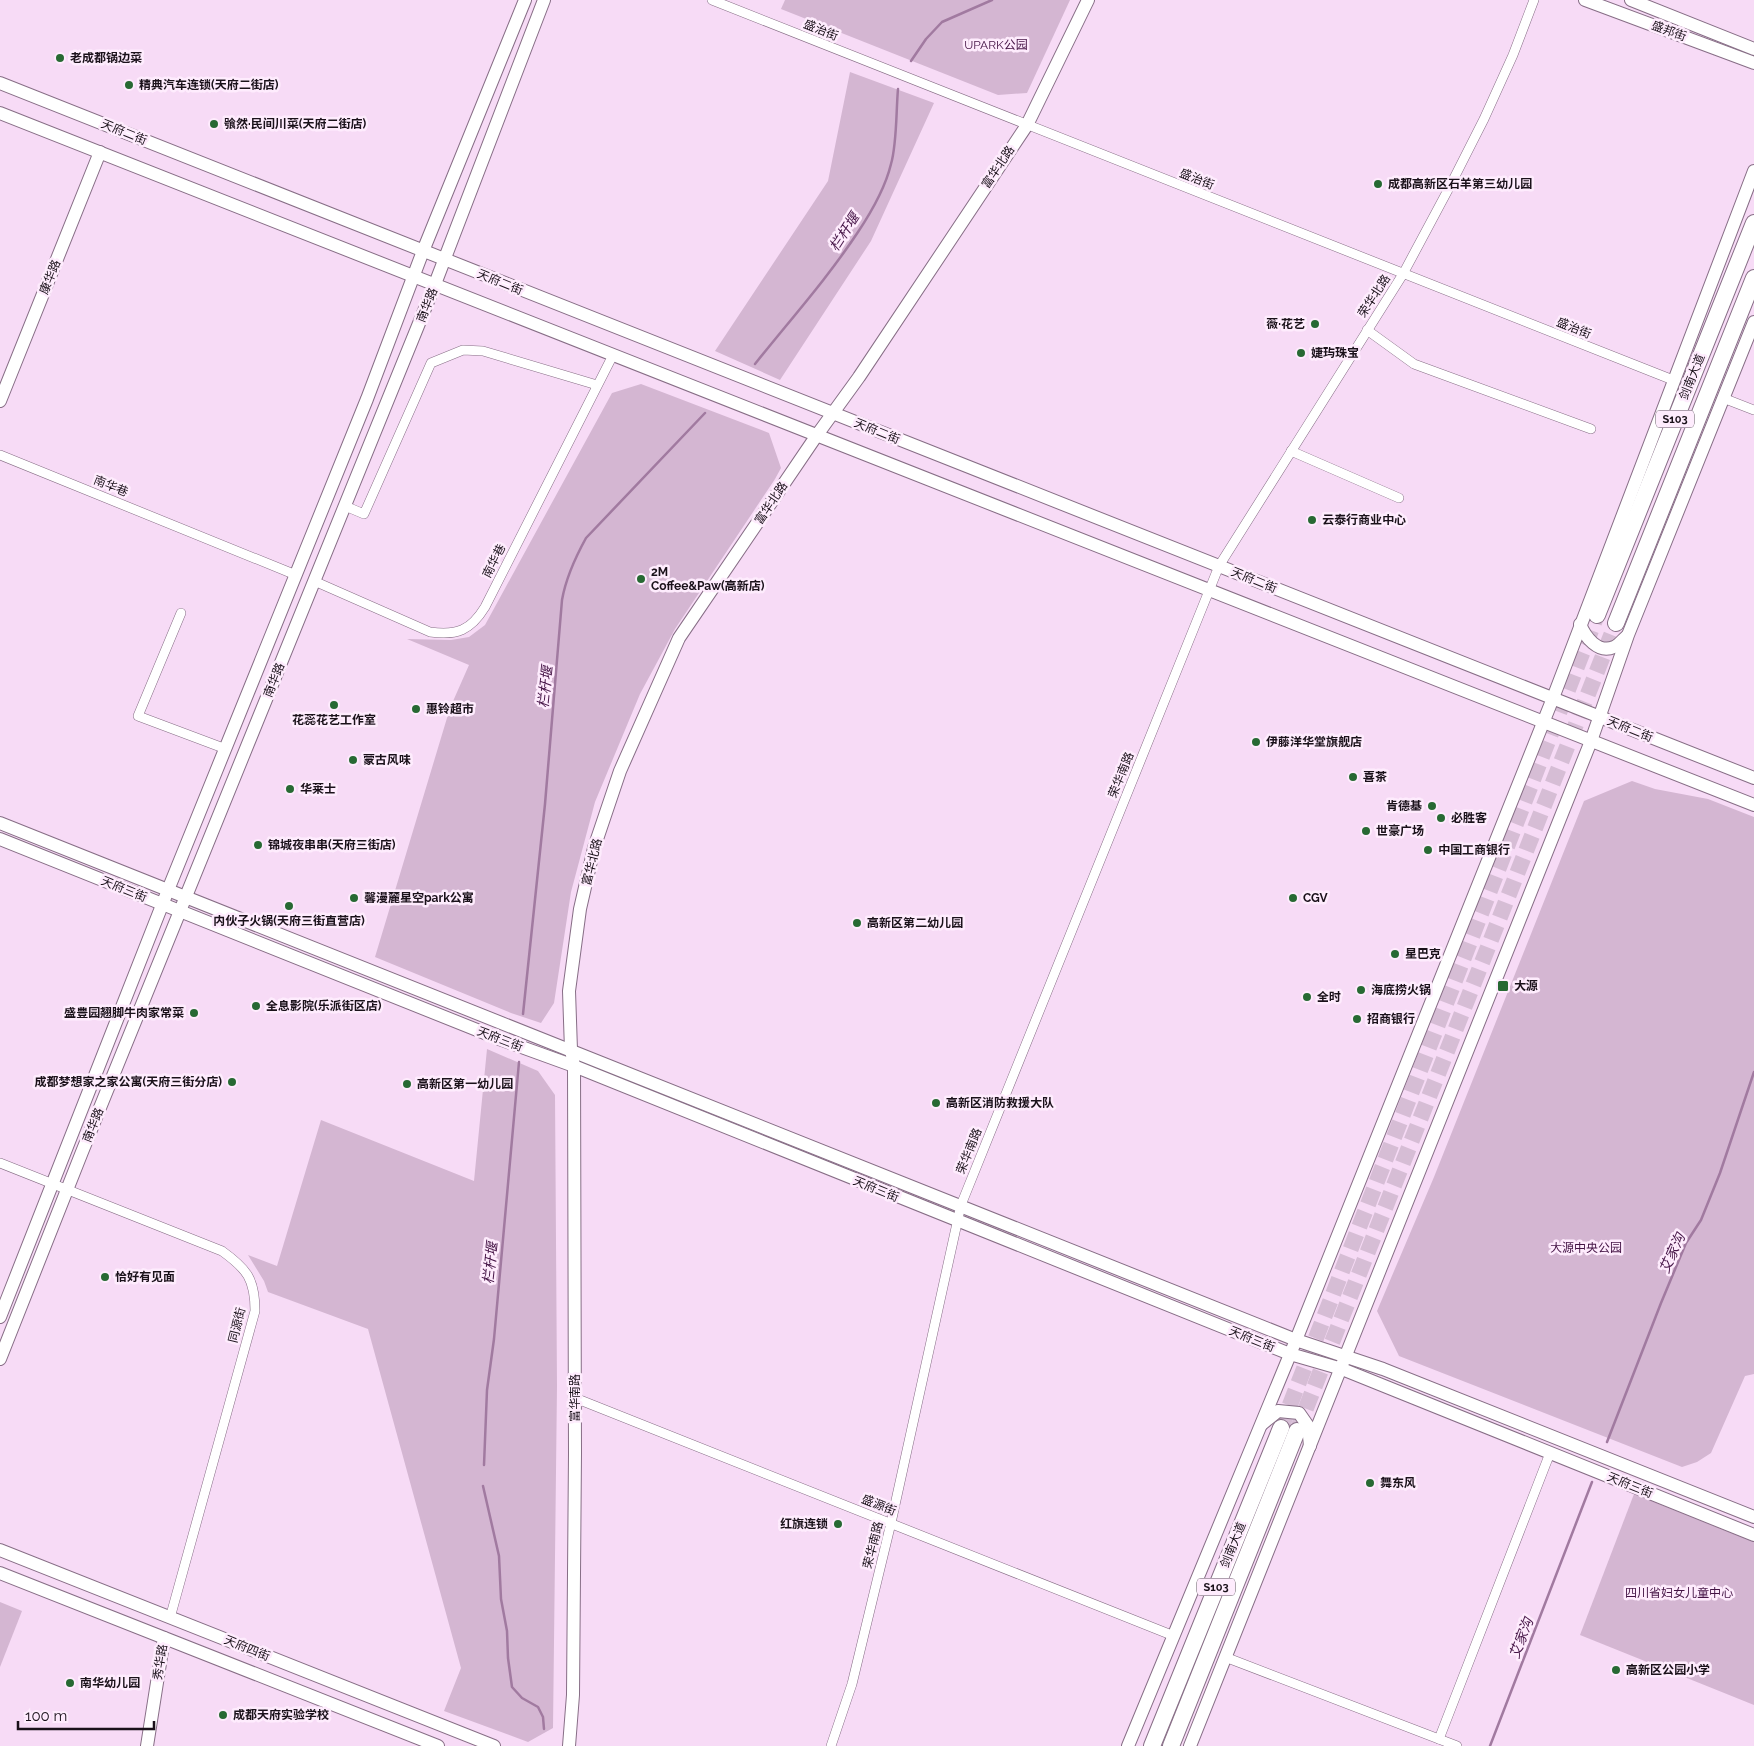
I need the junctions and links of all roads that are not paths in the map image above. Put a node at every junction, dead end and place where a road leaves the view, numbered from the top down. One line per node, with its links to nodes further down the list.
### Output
1 (525, 0): 16 (main road, 南华路)
2 (544, 0): 17 (main road, 南华路)
3 (712, 0): 12 (street, 盛治街)
4 (1088, 0): 12 (main road, 富华北路)
5 (1534, 0): 18 (street, 荣华北路)
6 (1585, 0): 9 (main road, 盛邦街)
7 (1631, 0): 8 (main road, 盛邦街)
8 (1754, 49)
9 (1754, 63)
10 (0, 83): 16 (main road, 天府二街)
11 (0, 113): 13 (main road, 天府二街)
12 (1027, 125): 18 (street, 盛治街); 30 (main road, 富华北路)
13 (100, 152): 19 (main road, 天府二街); 28 (main road, 康华路)
14 (1754, 172): 25 (main road)
15 (1754, 223): 42 (highway, 剑南大道 / S103)
16 (423, 251): 17 (main road, 天府二街); 19 (main road, 南华路)
17 (445, 260): 21 (main road, 南华路); 30 (main road, 天府二街)
18 (1403, 274): 23 (street, 荣华北路); 25 (street, 盛治街)
19 (414, 276): 21 (main road, 天府二街); 38 (main road, 南华路)
20 (1754, 278): 43 (highway, 剑南大道 / S103)
21 (435, 284): 24 (main road, 天府二街); 36 (main road, 南华路)
22 (1754, 322): 27 (main road)
23 (1367, 330): 31 (street); 33 (street, 荣华北路)
24 (613, 354): 26 (street, 南华巷); 32 (main road, 天府二街)
25 (1673, 380): 44 (main road)
26 (598, 385): 36 (street); 39 (street, 南华巷)
27 (1723, 398): 29 (street); 45 (main road)
28 (0, 401)
29 (1754, 410)
30 (833, 413): 32 (main road, 富华北路); 37 (main road, 天府二街)
31 (1591, 429)
32 (817, 435): 40 (main road, 天府二街); 59 (main road, 富华北路)
33 (1291, 451): 35 (street); 37 (street, 荣华北路)
34 (0, 454): 38 (street, 南华巷)
35 (1399, 498)
36 (345, 506): 39 (main road, 南华路)
37 (1218, 566): 40 (street, 荣华北路); 46 (main road, 天府二街)
38 (296, 575): 50 (main road, 南华路)
39 (314, 581): 56 (main road, 南华路)
40 (1209, 590): 48 (main road, 天府二街); 64 (street, 荣华南路)
41 (181, 613): 50 (street)
42 (1597, 615)
43 (1616, 623)
44 (1580, 624): 45 (main road); 46 (main road)
45 (1628, 635): 47 (main road)
46 (1553, 698): 47 (main road, 天府二街); 48 (main road)
47 (1598, 716): 49 (main road); 51 (main road, 天府二街)
48 (1543, 722): 49 (main road, 天府二街); 67 (main road)
49 (1591, 741): 52 (main road, 天府二街); 69 (main road)
50 (226, 749): 55 (main road, 南华路)
51 (1754, 778)
52 (1754, 805)
53 (0, 823): 55 (main road, 天府三街)
54 (0, 839): 57 (main road, 天府三街)
55 (168, 890): 56 (main road, 天府三街); 57 (main road, 南华路)
56 (186, 897): 58 (main road, 南华路); 59 (main road, 天府三街)
57 (163, 904): 58 (main road, 天府三街); 62 (main road, 南华路)
58 (180, 911): 60 (main road, 天府三街); 63 (main road, 南华路)
59 (571, 1050): 60 (main road, 富华南路); 64 (main road, 天府三街)
60 (574, 1066): 65 (main road, 天府三街); 72 (main road, 富华南路)
61 (0, 1163): 62 (street, 同源街)
62 (52, 1183): 63 (street, 同源街); 66 (main road, 南华路)
63 (67, 1189): 70 (main road, 南华路); 83 (street, 同源街)
64 (961, 1206): 65 (street, 荣华南路); 67 (main road, 天府三街)
65 (957, 1221): 68 (main road, 天府三街); 79 (street, 荣华南路)
66 (0, 1316)
67 (1296, 1340): 68 (main road); 69 (main road, 天府三街)
68 (1290, 1354): 71 (main road, 天府三街); 73 (main road)
69 (1346, 1356): 71 (main road); 78 (main road, 天府三街)
70 (0, 1359)
71 (1342, 1369): 76 (main road); 77 (main road, 天府三街)
72 (575, 1398): 79 (street, 盛源街); 91 (main road, 富华南路)
73 (1260, 1426): 76 (main road); 84 (main road)
74 (1281, 1428): 94 (highway, 剑南大道 / S103)
75 (1297, 1431): 95 (highway, 剑南大道 / S103)
76 (1310, 1448): 86 (main road)
77 (1550, 1453): 80 (main road, 天府三街); 87 (street)
78 (1754, 1518)
79 (891, 1523): 84 (street, 盛源街); 92 (street, 荣华南路)
80 (1754, 1535)
81 (0, 1550): 83 (main road, 天府四街)
82 (0, 1573): 85 (main road, 天府四街)
83 (170, 1618): 90 (main road, 天府四街)
84 (1174, 1636): 93 (main road)
85 (164, 1638): 88 (main road, 秀华路); 89 (main road, 天府四街)
86 (1225, 1657): 87 (street); 96 (main road)
87 (1439, 1739): 97 (street)
88 (147, 1746)
89 (438, 1746)
90 (494, 1746)
91 (569, 1746)
92 (831, 1746)
93 (1128, 1746)
94 (1152, 1746)
95 (1171, 1746)
96 (1190, 1746)
97 (1457, 1746)

